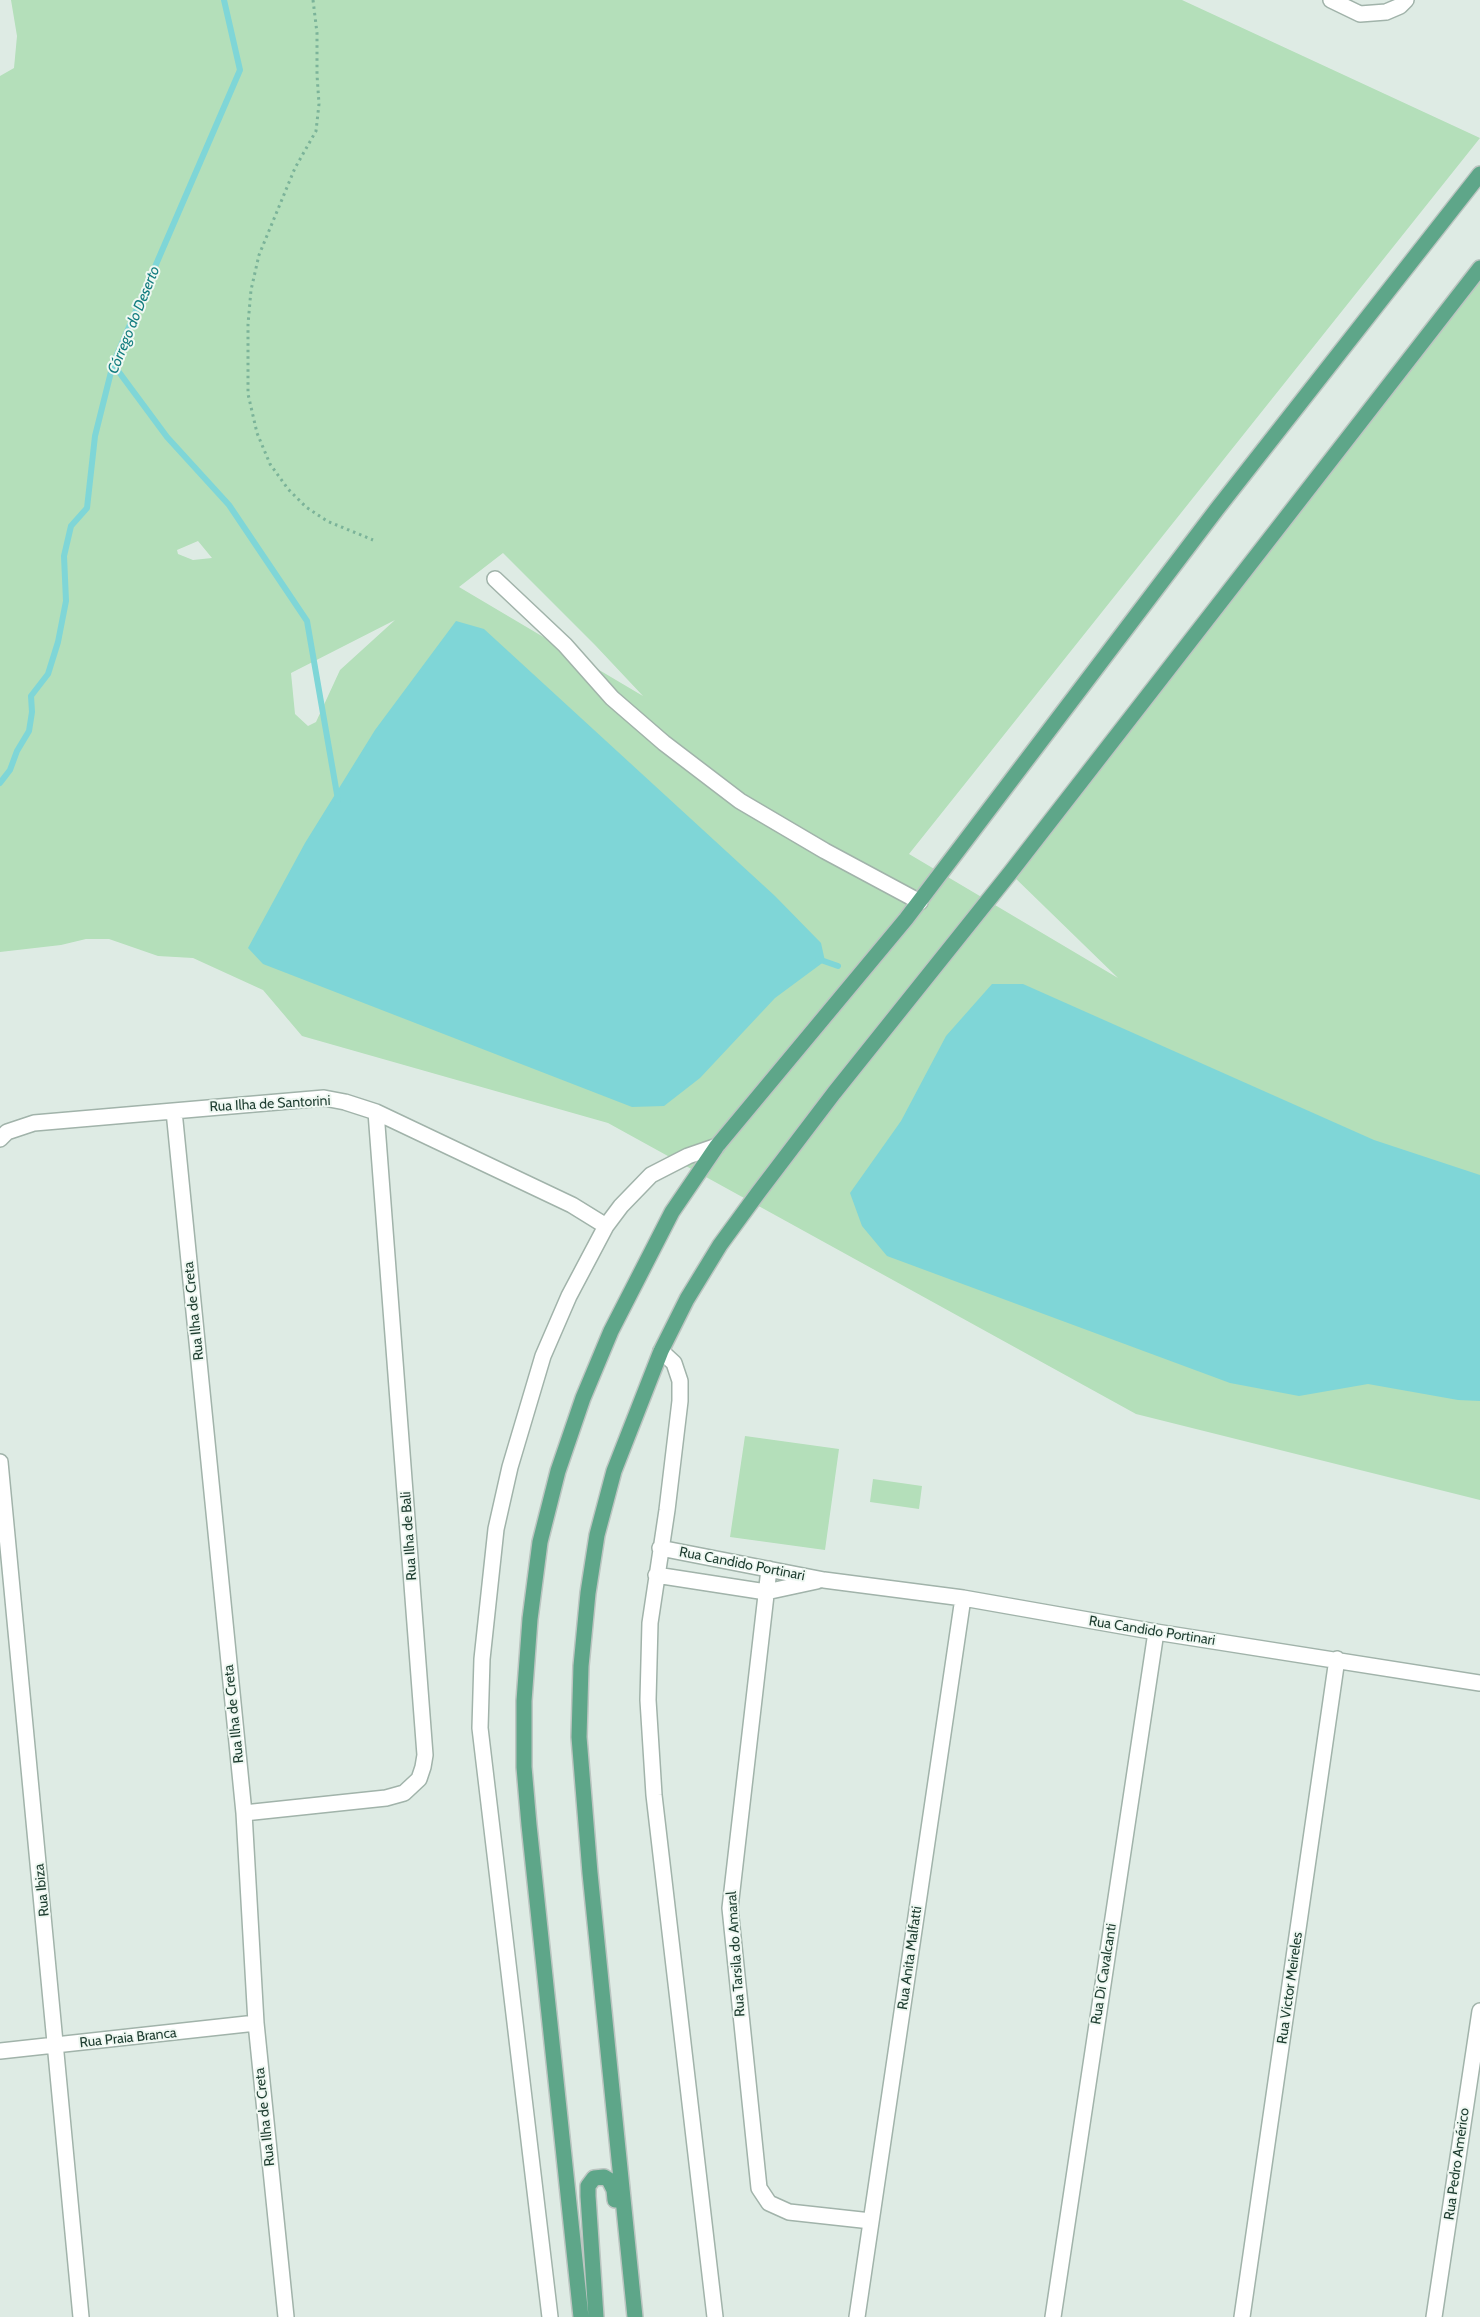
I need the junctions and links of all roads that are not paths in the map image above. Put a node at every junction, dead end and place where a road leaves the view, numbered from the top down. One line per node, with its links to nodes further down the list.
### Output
1 (1331, 0): 2 (street)
2 (1406, 0)
3 (1480, 174): 6 (main road)
4 (1480, 268): 12 (main road)
5 (495, 580): 6 (street)
6 (920, 902): 10 (main road)
7 (174, 1111): 8 (street, Rua Ilha de Santorini); 9 (street, Rua Ilha de Santorini); 23 (street, Rua Ilha de Creta)
8 (376, 1112): 11 (street, Rua Ilha de Santorini); 23 (street, Rua Ilha de Bali)
9 (0, 1139)
10 (718, 1146): 11 (street); 33 (main road)
11 (606, 1226): 32 (street)
12 (660, 1351): 14 (street); 29 (main road)
13 (0, 1462): 26 (street, Rua Ibiza)
14 (660, 1548): 15 (street, Rua Candido Portinari); 16 (street)
15 (770, 1569): 17 (street, Rua Candido Portinari); 18 (street, Rua Tarsila do Amaral)
16 (656, 1575): 18 (street, Rua Candido Portinari); 36 (street)
17 (824, 1580): 18 (street, Rua Candido Portinari); 19 (street, Rua Candido Portinari)
18 (766, 1592): 28 (street, Rua Tarsila do Amaral)
19 (963, 1598): 20 (street, Rua Candido Portinari); 28 (street, Rua Anita Malfatti)
20 (1156, 1632): 21 (street, Rua Candido Portinari); 38 (street, Rua Di Cavalcanti)
21 (1337, 1659): 22 (street, Rua Candido Portinari); 39 (street, Rua Victor Meireles)
22 (1480, 1683)
23 (244, 1813): 25 (street, Rua Ilha de Creta)
24 (1480, 2011): 40 (street, Rua Pedro Américo)
25 (256, 2023): 26 (street, Rua Praia Branca); 31 (street, Rua Ilha de Creta)
26 (57, 2046): 27 (street, Rua Praia Branca); 30 (street, Rua Ibiza)
27 (0, 2051)
28 (871, 2221): 37 (street, Rua Anita Malfatti)
29 (631, 2285): 34 (main road); 35 (main road)
30 (81, 2317)
31 (286, 2317)
32 (550, 2317)
33 (581, 2317)
34 (596, 2317)
35 (635, 2317)
36 (715, 2317)
37 (857, 2317)
38 (1052, 2317)
39 (1242, 2317)
40 (1434, 2317)

